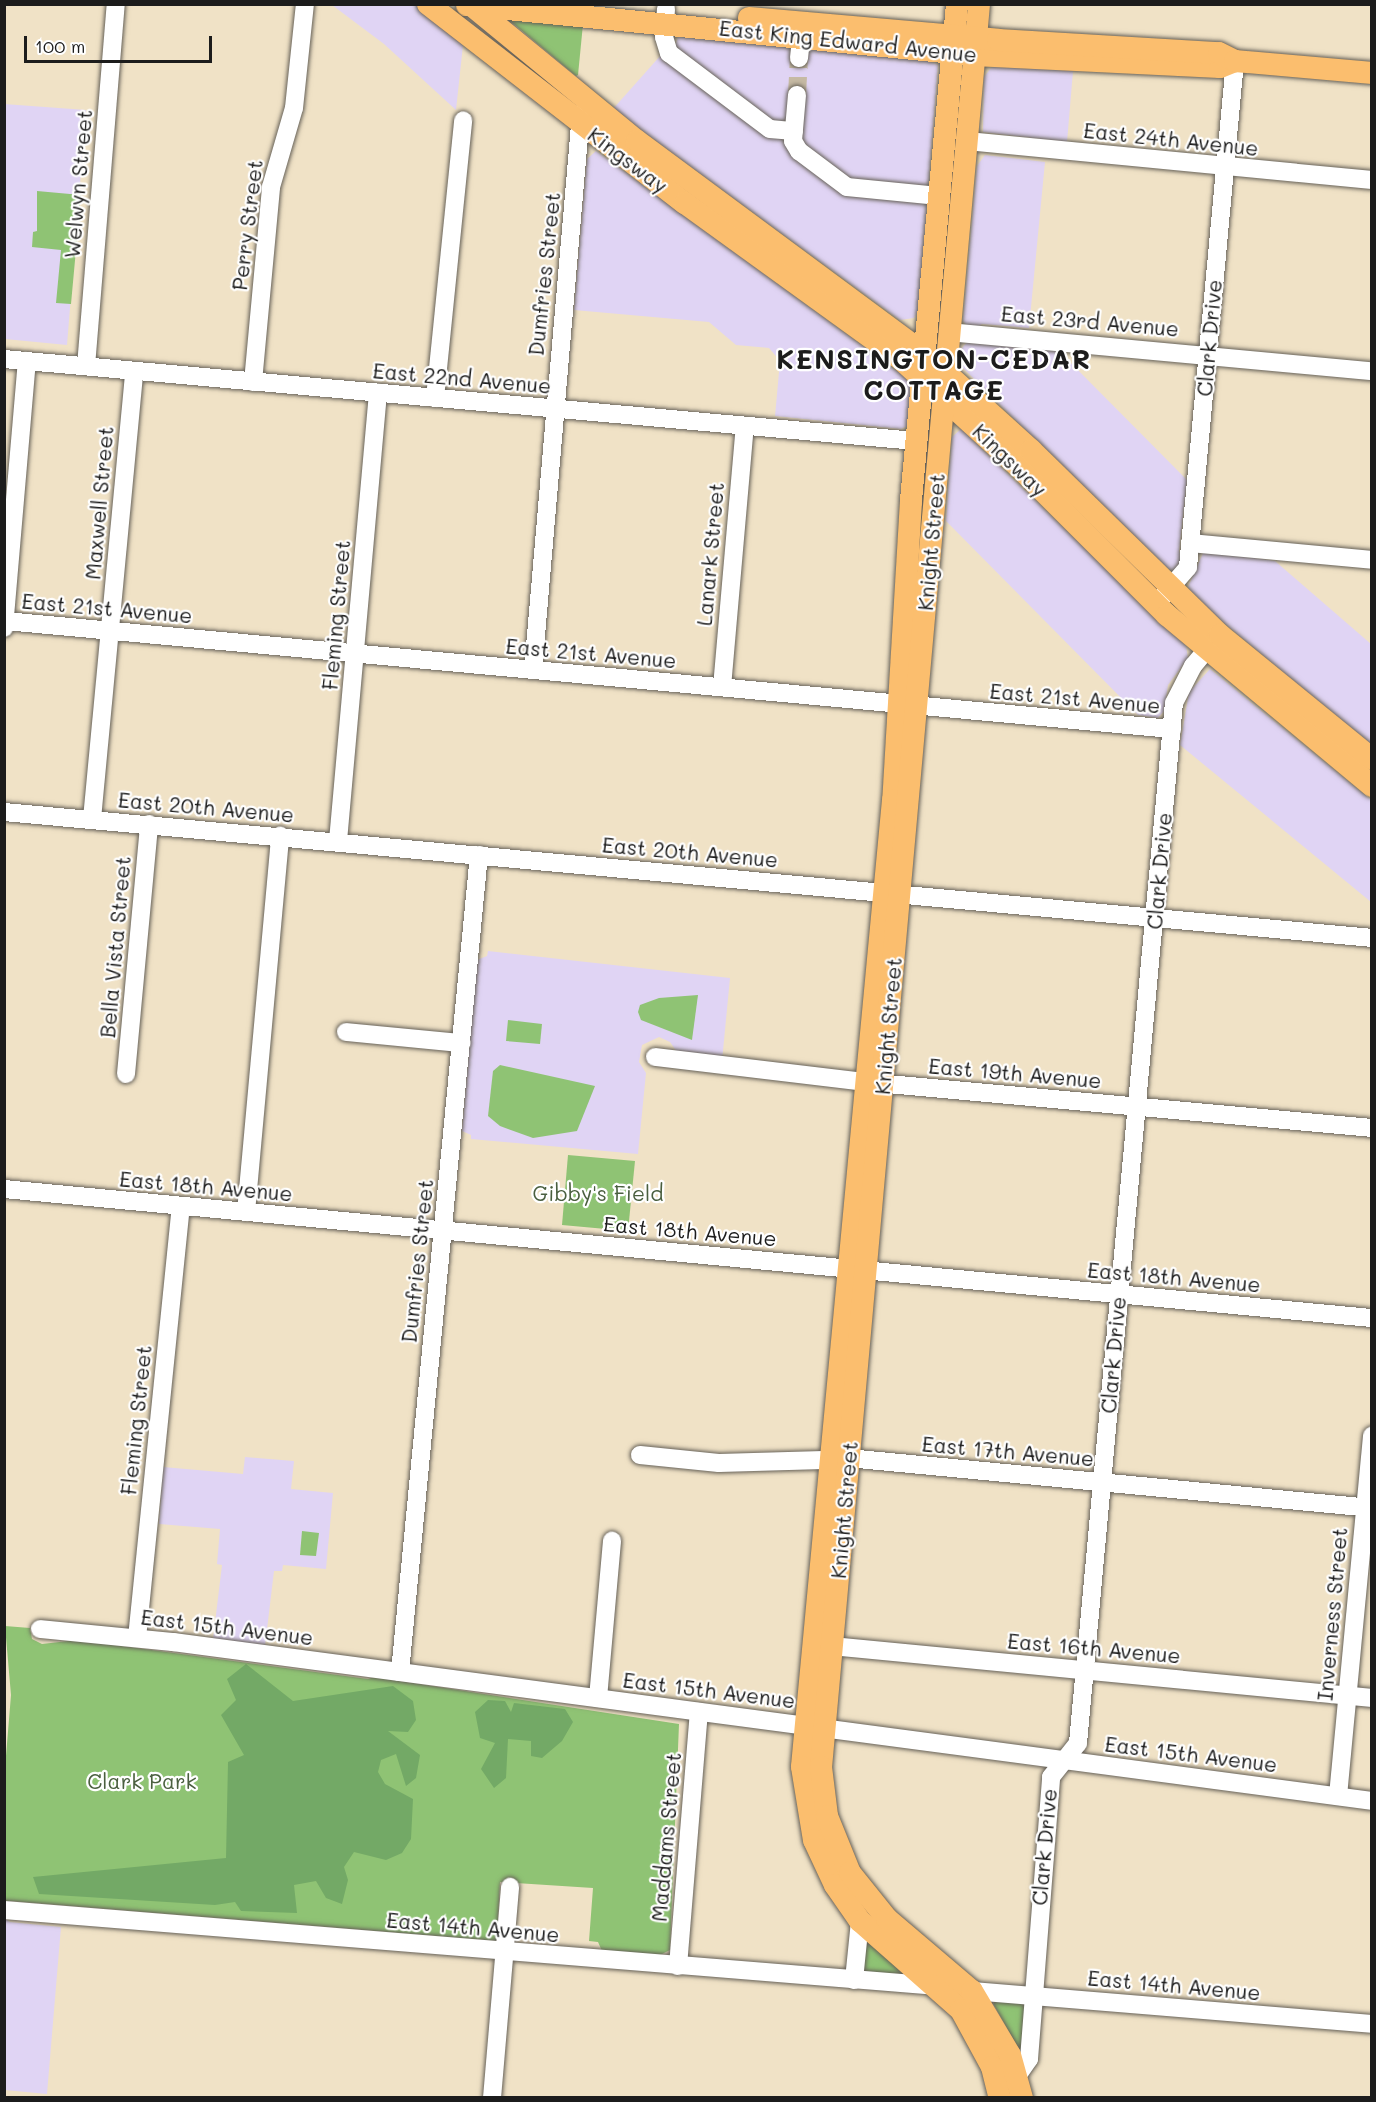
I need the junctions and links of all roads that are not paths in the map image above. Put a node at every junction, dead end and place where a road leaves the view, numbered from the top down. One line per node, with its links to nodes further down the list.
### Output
1 (116, 4): 29 (street, Welwyn Street)
2 (305, 4): 34 (street, Perry Street)
3 (428, 4): 18 (main road, Kingsway)
4 (459, 4): 8 (main road, East King Edward Avenue)
5 (629, 4): 10 (main road, East King Edward Avenue)
6 (957, 4): 11 (main road, Knight Street)
7 (979, 4): 12 (main road, Knight Street)
8 (470, 5): 9 (main road, East King Edward Avenue); 16 (main road, Kingsway)
9 (590, 10): 10 (main road, East King Edward Avenue)
10 (666, 15): 11 (main road, East King Edward Avenue); 11 (main road, East King Edward Avenue); 19 (street)
11 (952, 44): 12 (main road, East King Edward Avenue); 23 (main road, Knight Street)
12 (975, 46): 13 (main road, East King Edward Avenue); 20 (main road, Knight Street)
13 (1235, 61): 14 (main road, East King Edward Avenue); 21 (street, Clark Drive)
14 (1371, 73)
15 (796, 95): 19 (street)
16 (582, 98): 18 (street, Dumfries Street); 25 (main road, Kingsway)
17 (463, 120): 37 (street)
18 (580, 124): 33 (main road, Kingsway); 38 (street, Dumfries Street)
19 (794, 131): 23 (street)
20 (967, 141): 21 (street, East 24th Avenue); 24 (main road, Knight Street)
21 (1226, 167): 22 (street, East 24th Avenue); 26 (street, Clark Drive)
22 (1371, 180)
23 (939, 196): 25 (main road, Knight Street)
24 (949, 332): 26 (street, East 23rd Avenue); 31 (main road, Knight Street)
25 (926, 354): 31 (main road, Kingsway); 33 (main road, Knight Street)
26 (1207, 354): 32 (street, East 23rd Avenue); 41 (street, Clark Drive)
27 (4, 359): 28 (street, East 22nd Avenue)
28 (27, 361): 29 (street, East 22nd Avenue); 44 (street)
29 (86, 366): 30 (street, East 22nd Avenue)
30 (134, 371): 34 (street, East 22nd Avenue); 46 (street, Maxwell Street)
31 (945, 371): 36 (main road, Knight Street); 43 (main road, Kingsway)
32 (1371, 371)
33 (922, 379): 36 (main road, Kingsway); 40 (main road, Knight Street)
34 (254, 382): 35 (street, East 22nd Avenue)
35 (378, 393): 37 (street, East 22nd Avenue); 48 (street, Fleming Street)
36 (943, 397): 43 (main road, Kingsway); 51 (main road, Knight Street)
37 (435, 398): 38 (street, East 22nd Avenue)
38 (555, 408): 39 (street, East 22nd Avenue); 49 (street, Dumfries Street)
39 (745, 426): 40 (street, East 22nd Avenue); 50 (street, Lanark Street)
40 (916, 441): 51 (main road, Knight Street)
41 (1190, 543): 42 (street); 43 (street, Clark Drive)
42 (1371, 560)
43 (1163, 597): 47 (main road, Kingsway)
44 (5, 621): 45 (street); 46 (street, East 21st Avenue)
45 (4, 628)
46 (110, 631): 48 (street, East 21st Avenue); 56 (street, Maxwell Street)
47 (1213, 643): 52 (street, Clark Drive); 53 (main road, Kingsway); 54 (main road, Kingsway)
48 (355, 653): 49 (street, East 21st Avenue); 59 (street, Fleming Street)
49 (533, 670): 50 (street, East 21st Avenue)
50 (722, 687): 51 (street, East 21st Avenue)
51 (909, 706): 52 (street, East 21st Avenue); 61 (main road, Knight Street)
52 (1172, 729): 62 (street, Clark Drive)
53 (1371, 759)
54 (1371, 786)
55 (4, 812): 56 (street, East 20th Avenue)
56 (92, 819): 57 (street, East 20th Avenue)
57 (149, 824): 58 (street, East 20th Avenue); 67 (street, Bella Vista Street)
58 (280, 836): 59 (street, East 20th Avenue); 73 (street)
59 (338, 841): 60 (street, East 20th Avenue)
60 (479, 855): 61 (street, East 20th Avenue); 65 (street, Dumfries Street)
61 (892, 894): 62 (street, East 20th Avenue); 68 (main road, Knight Street)
62 (1155, 918): 63 (street, East 20th Avenue); 69 (street, Clark Drive)
63 (1371, 938)
64 (346, 1032): 65 (street)
65 (461, 1043): 74 (street, Dumfries Street)
66 (655, 1057): 68 (street, East 19th Avenue)
67 (126, 1074)
68 (874, 1083): 69 (street, East 19th Avenue); 75 (main road, Knight Street)
69 (1138, 1107): 70 (street, East 19th Avenue); 76 (street, Clark Drive)
70 (1371, 1128)
71 (4, 1189): 72 (street, East 18th Avenue)
72 (181, 1206): 73 (street, East 18th Avenue); 85 (street, Fleming Street)
73 (246, 1212): 74 (street, East 18th Avenue)
74 (442, 1230): 75 (street, East 18th Avenue); 88 (street, Dumfries Street)
75 (856, 1269): 76 (street, East 18th Avenue); 80 (main road, Knight Street)
76 (1118, 1295): 77 (street, East 18th Avenue); 81 (street, Clark Drive)
77 (1371, 1318)
78 (1371, 1436): 82 (street, Inverness Street)
79 (640, 1455): 80 (street, East 17th Avenue)
80 (841, 1460): 81 (street, East 17th Avenue); 86 (main road, Knight Street)
81 (1100, 1482): 82 (street, East 17th Avenue); 87 (street, Clark Drive)
82 (1368, 1508): 89 (street, Inverness Street)
83 (612, 1541): 90 (street)
84 (40, 1629): 85 (street, East 15th Avenue)
85 (137, 1638): 88 (street, East 15th Avenue)
86 (823, 1645): 87 (street, East 16th Avenue); 93 (main road, Knight Street)
87 (1085, 1670): 89 (street, East 16th Avenue); 94 (street, Clark Drive)
88 (400, 1672): 90 (street, East 15th Avenue)
89 (1347, 1696): 91 (street, East 16th Avenue); 95 (street, Inverness Street)
90 (598, 1698): 92 (street, East 15th Avenue)
91 (1371, 1698)
92 (699, 1712): 93 (street, East 15th Avenue); 101 (street, Maddams Street)
93 (814, 1726): 94 (street, East 15th Avenue); 99 (main road, Knight Street); 104 (main road, Knight Street)
94 (1065, 1761): 95 (street, East 15th Avenue); 105 (street, Clark Drive)
95 (1338, 1796): 96 (street, East 15th Avenue)
96 (1371, 1801)
97 (510, 1887): 100 (street)
98 (4, 1910): 100 (street, East 14th Avenue)
99 (860, 1921): 102 (street); 103 (main road, Knight Street)
100 (504, 1952): 101 (street, East 14th Avenue); 108 (street)
101 (678, 1965): 102 (street, East 14th Avenue)
102 (854, 1980): 103 (street, East 14th Avenue)
103 (938, 1986): 109 (main road)
104 (972, 1991): 105 (street, East 14th Avenue); 107 (main road, Clark Drive)
105 (1032, 1996): 106 (street, East 14th Avenue); 107 (street, Clark Drive)
106 (1371, 2024)
107 (1020, 2087)
108 (492, 2097)
109 (1000, 2097)

